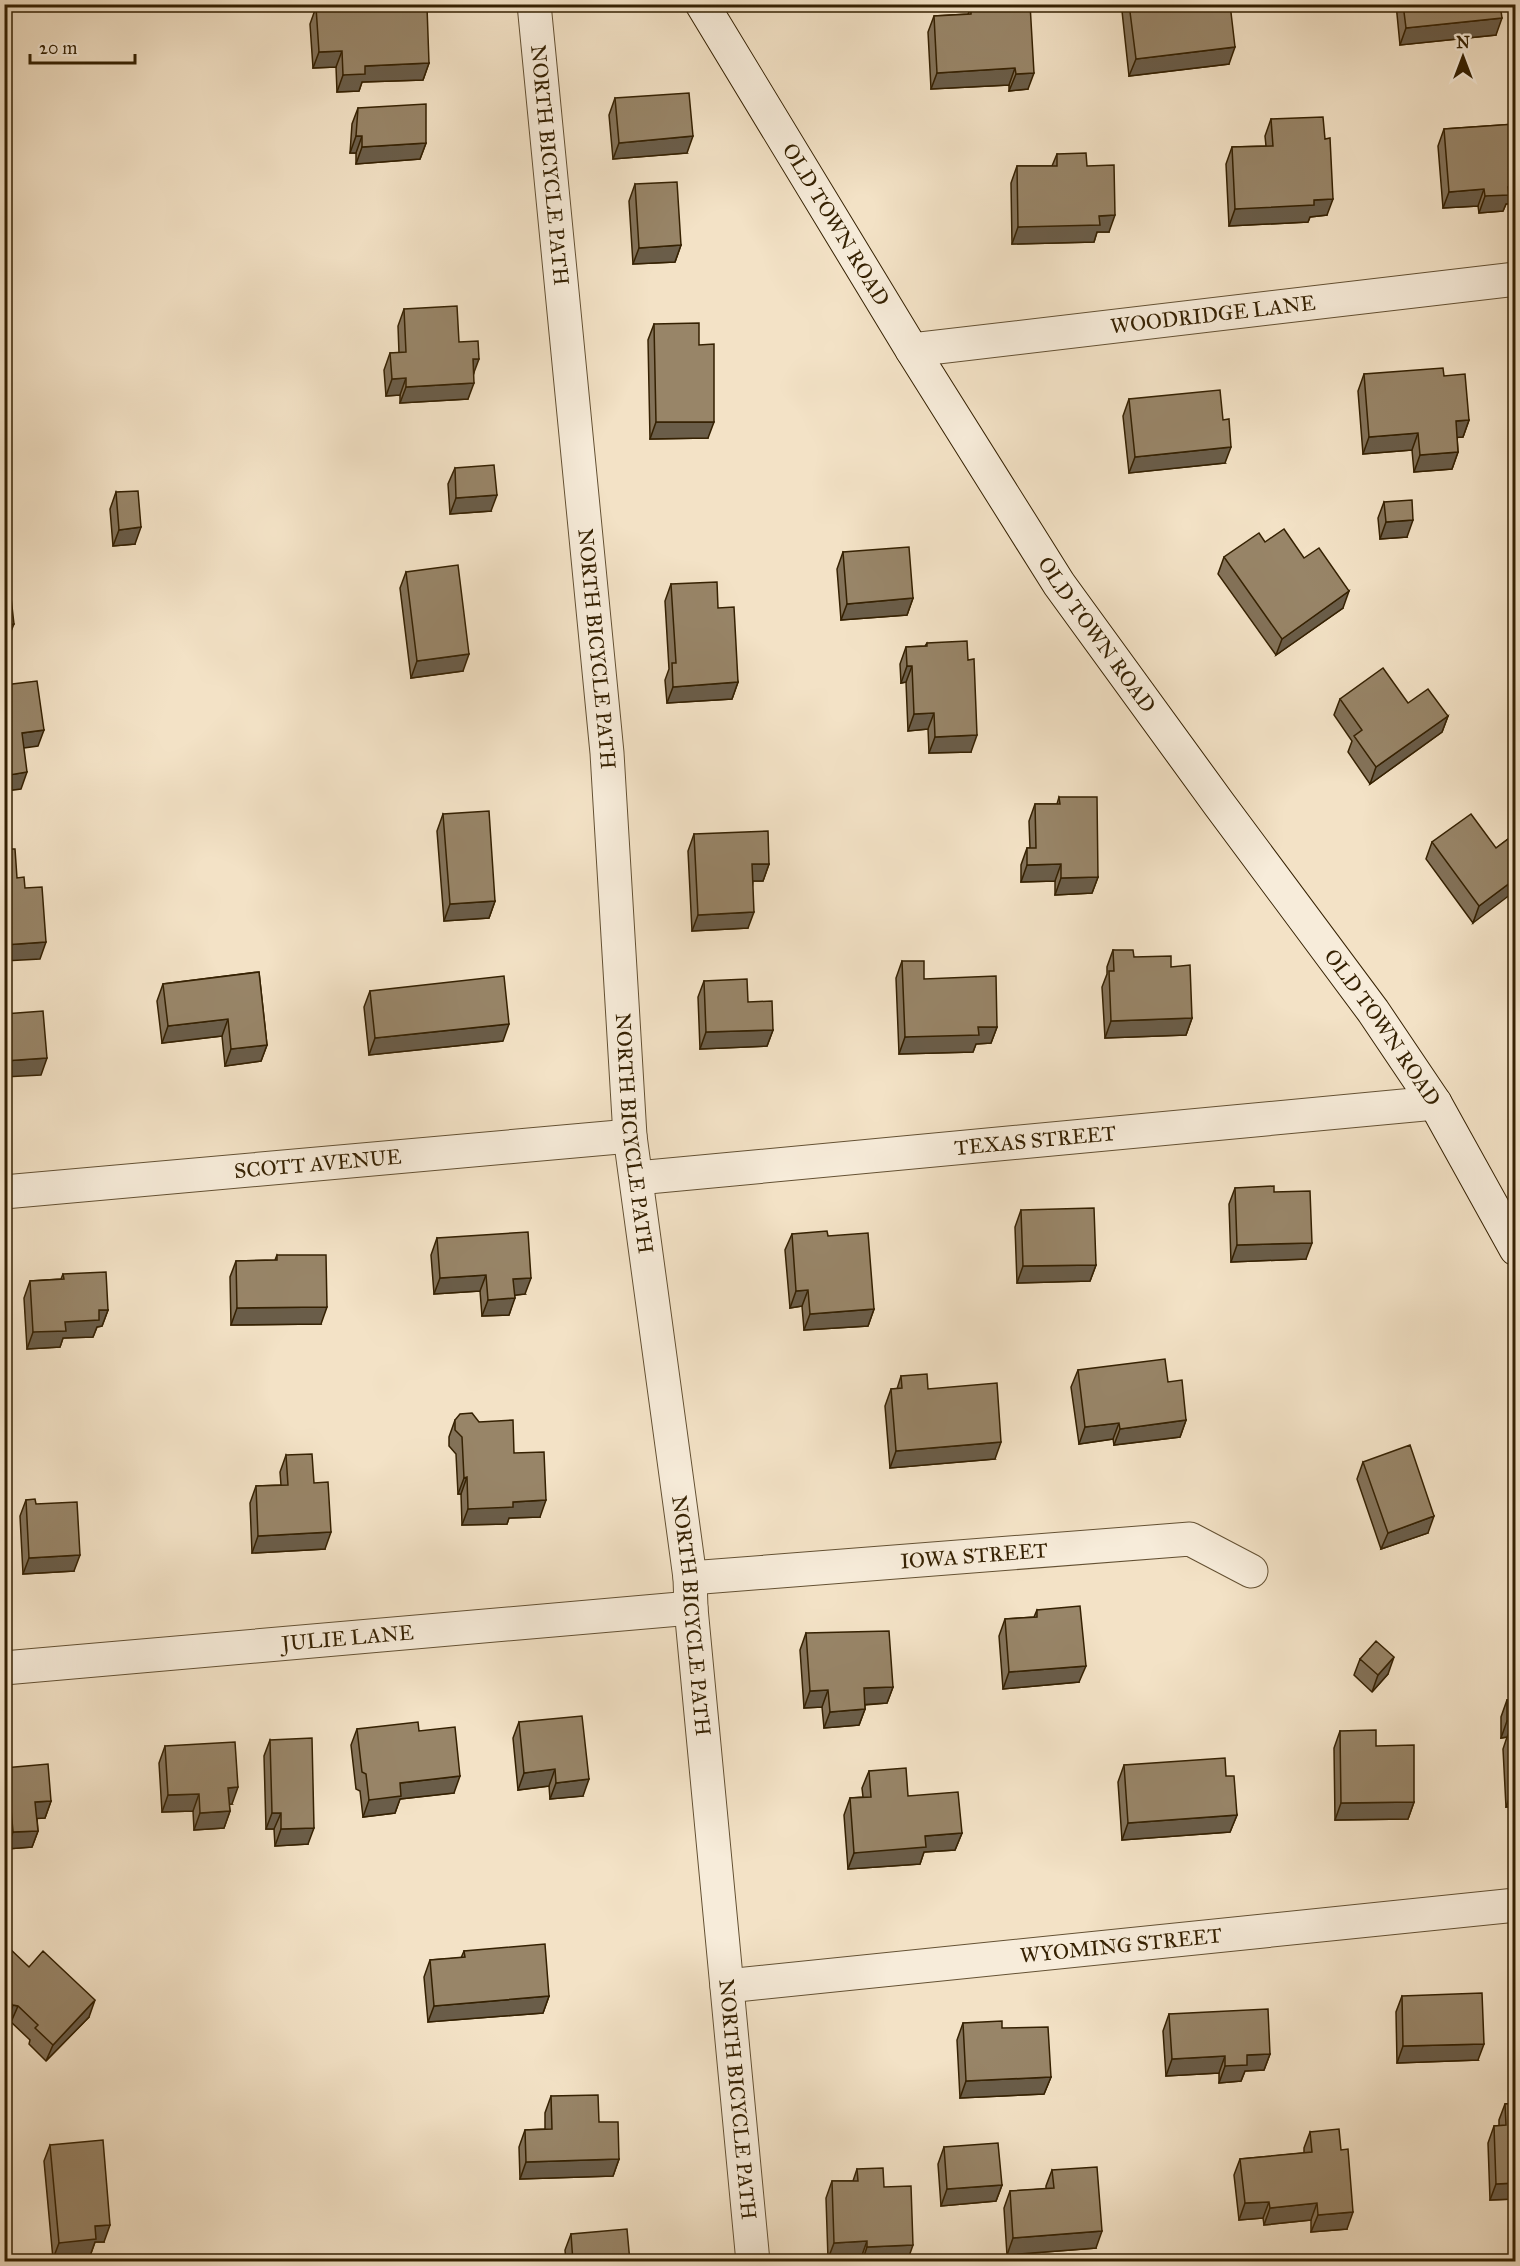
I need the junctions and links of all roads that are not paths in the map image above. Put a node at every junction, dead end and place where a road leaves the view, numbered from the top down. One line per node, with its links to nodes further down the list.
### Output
1 (534, 4): 6 (street, NORTH BICYCLE PATH)
2 (702, 4): 4 (street, OLD TOWN ROAD)
3 (1515, 279): 4 (street, WOODRIDGE LANE)
4 (912, 350): 5 (street, OLD TOWN ROAD)
5 (1436, 1103): 7 (street, TEXAS STREET); 9 (street, OLD TOWN ROAD)
6 (630, 1136): 7 (street, NORTH BICYCLE PATH); 8 (street, SCOTT AVENUE)
7 (637, 1178): 11 (street, NORTH BICYCLE PATH)
8 (4, 1192)
9 (1515, 1249)
10 (1251, 1571): 11 (street, IOWA STREET)
11 (691, 1593): 12 (street, JULIE LANE); 14 (street, NORTH BICYCLE PATH)
12 (4, 1668)
13 (1515, 1905): 14 (street, WYOMING STREET)
14 (728, 1986): 15 (street, NORTH BICYCLE PATH)
15 (753, 2262)

